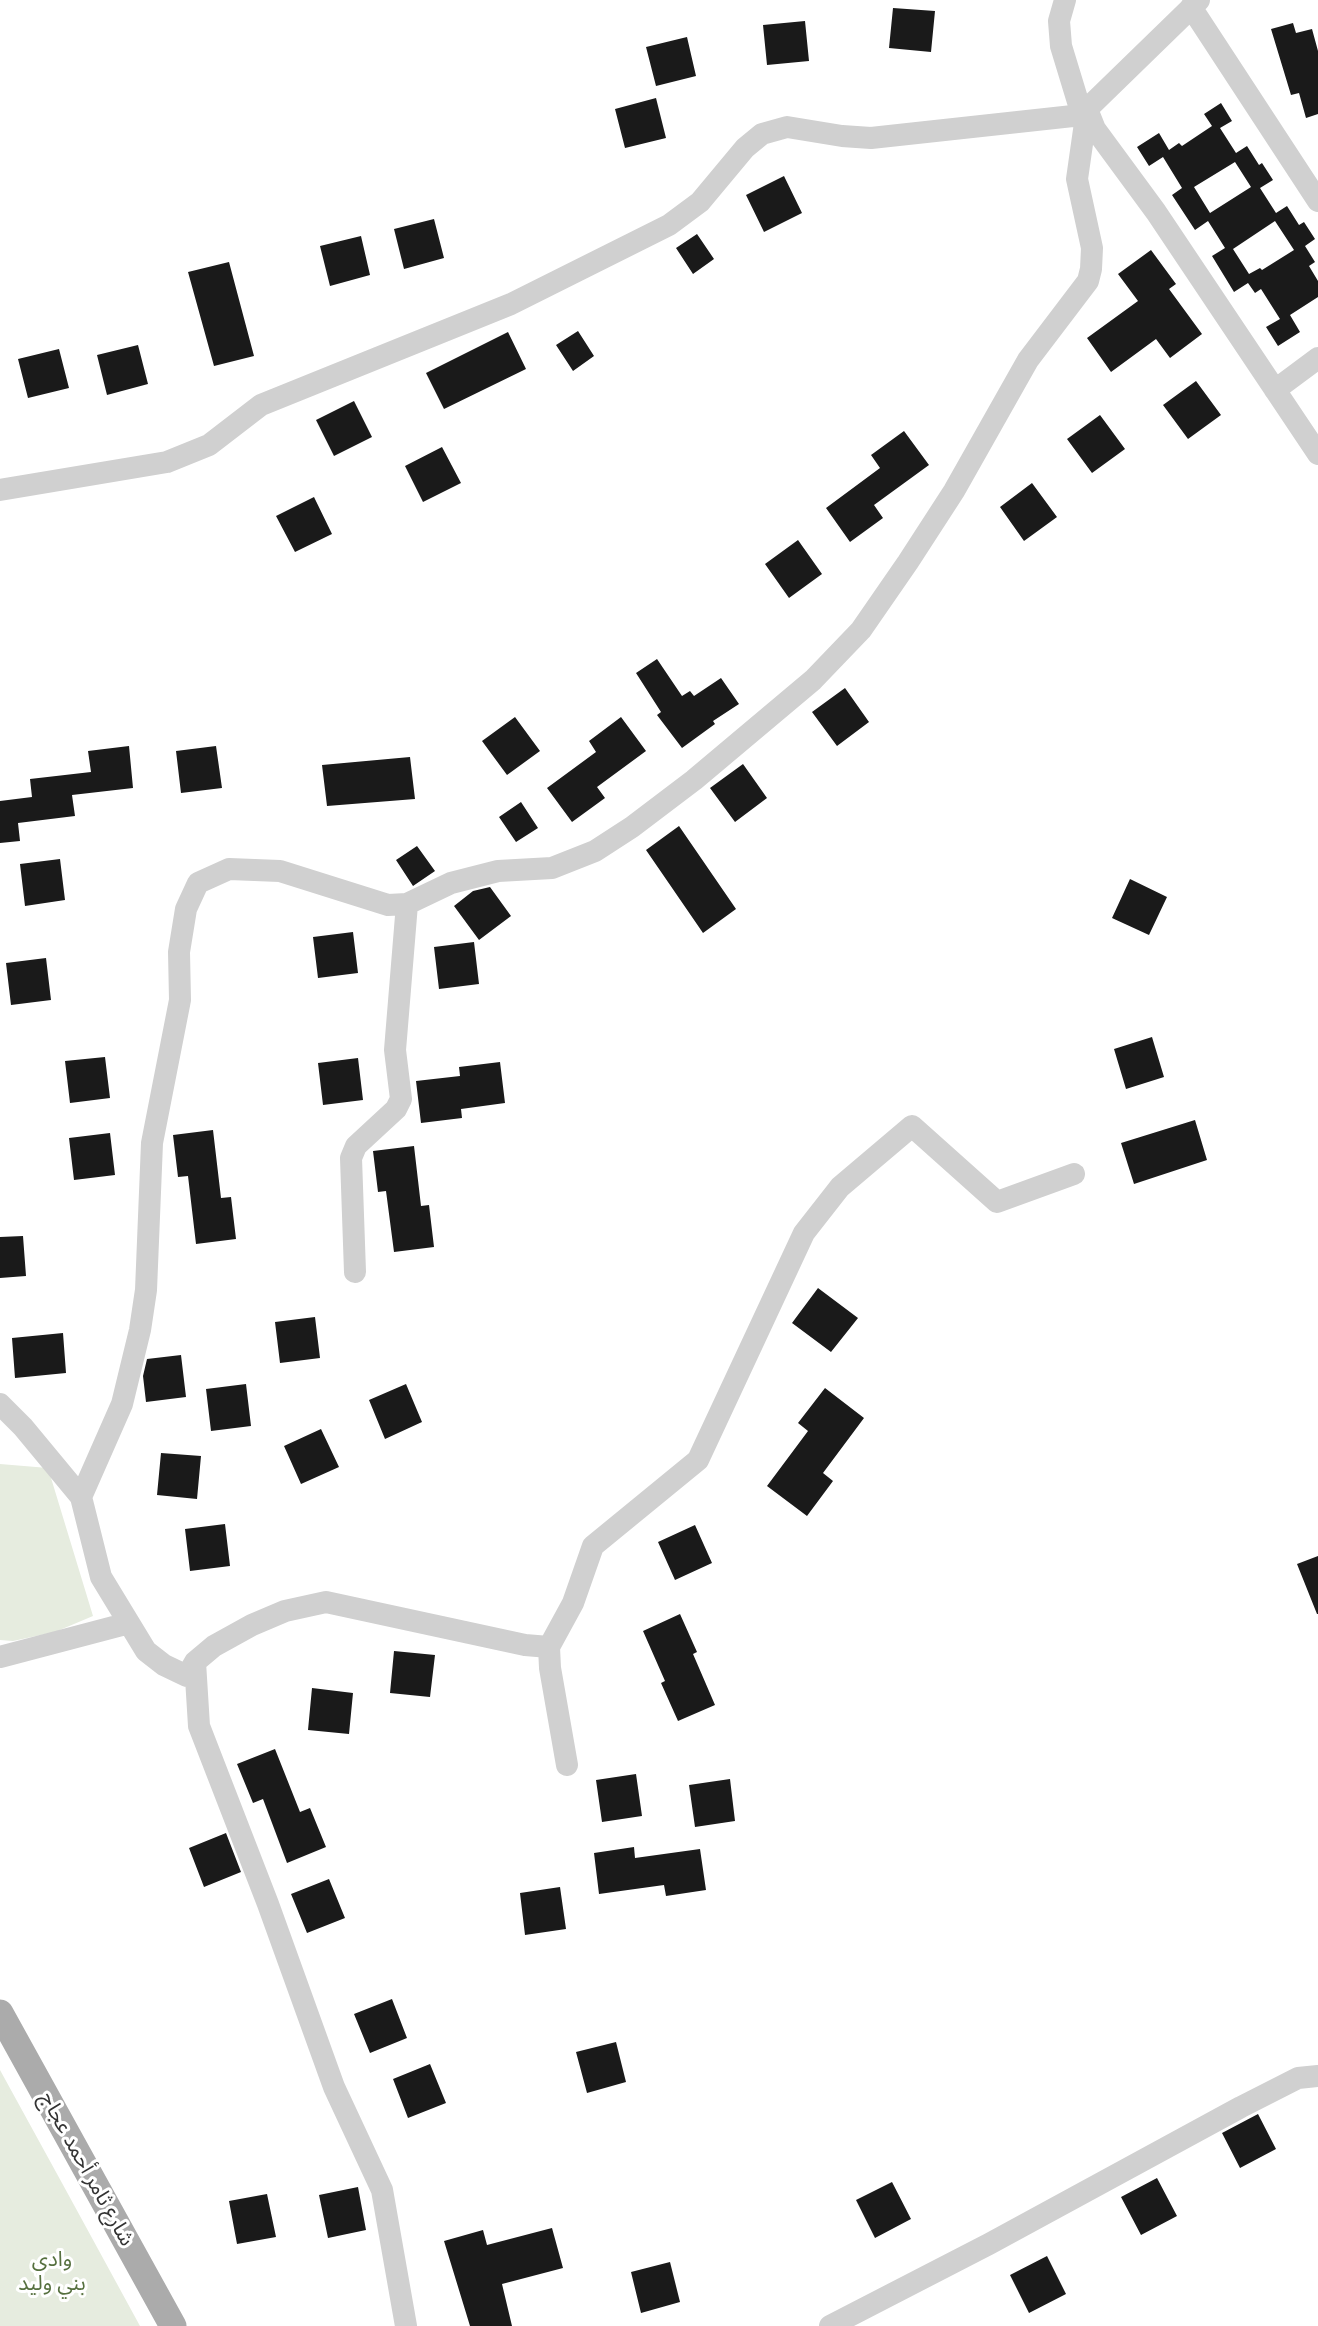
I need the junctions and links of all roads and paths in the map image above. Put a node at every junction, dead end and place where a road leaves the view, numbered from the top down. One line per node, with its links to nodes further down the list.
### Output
1 (1065, 0): 3 (street)
2 (1195, 3): 3 (street); 4 (street)
3 (1084, 112): 6 (street); 8 (street); 9 (street)
4 (1318, 201)
5 (1318, 358): 6 (street)
6 (1275, 390): 7 (street)
7 (1318, 454)
8 (0, 490)
9 (407, 904): 11 (street); 13 (street)
10 (1074, 1174): 15 (street)
11 (355, 1272)
12 (0, 1404): 13 (street)
13 (81, 1497): 14 (street)
14 (129, 1623): 16 (street); 17 (street)
15 (549, 1647): 17 (street); 18 (street)
16 (0, 1656)
17 (195, 1662): 22 (street)
18 (567, 1765)
19 (0, 2013): 21 (main road, شارع ثامر أحمد عجاج)
20 (1318, 2076): 23 (street)
21 (173, 2326)
22 (406, 2326)
23 (830, 2326)

